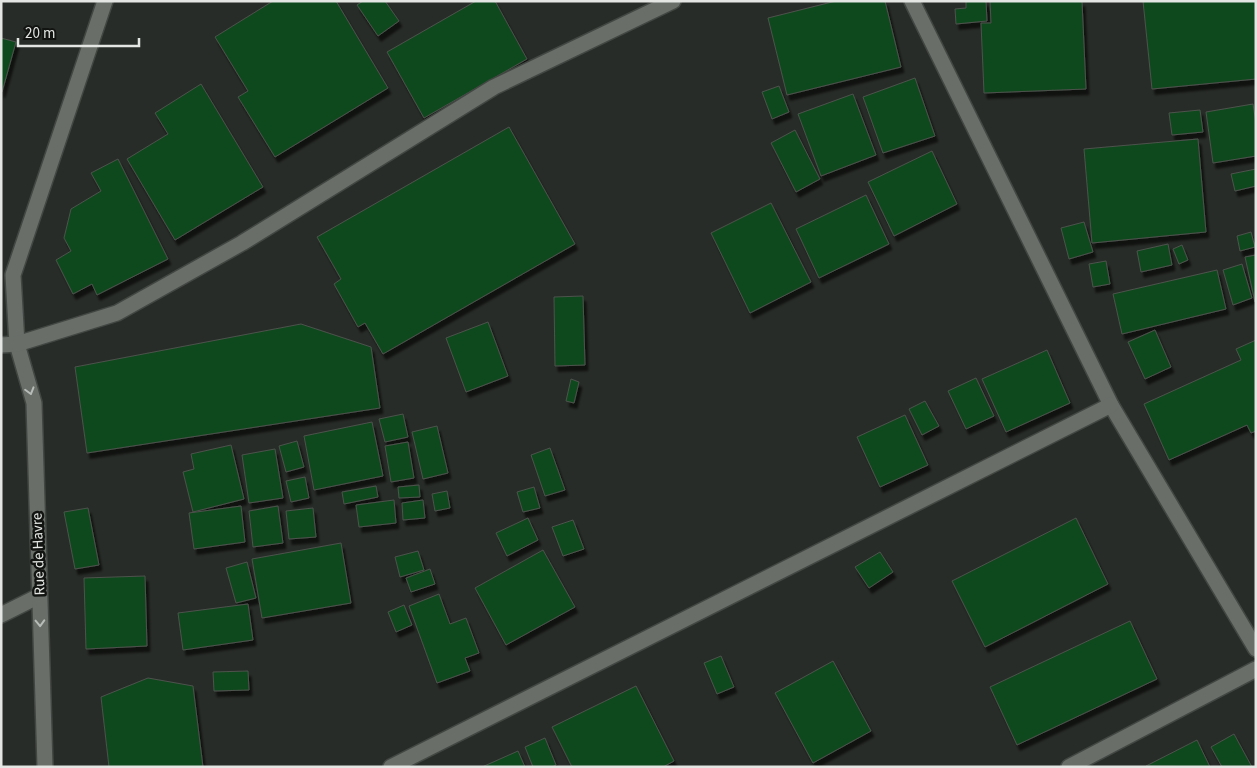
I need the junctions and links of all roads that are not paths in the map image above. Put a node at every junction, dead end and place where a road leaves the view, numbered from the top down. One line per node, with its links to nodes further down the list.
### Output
1 (106, 1): 4 (street, Rue de Havre)
2 (673, 1): 4 (street)
3 (912, 1): 6 (street)
4 (17, 344): 5 (street); 7 (street, Rue de Havre, one-way to 7)
5 (1, 345)
6 (1111, 405): 9 (street); 12 (street)
7 (39, 596): 8 (street); 11 (street, Rue de Havre, one-way to 11)
8 (1, 615)
9 (1256, 649)
10 (1256, 669): 13 (street)
11 (45, 767)
12 (391, 767)
13 (1068, 767)

